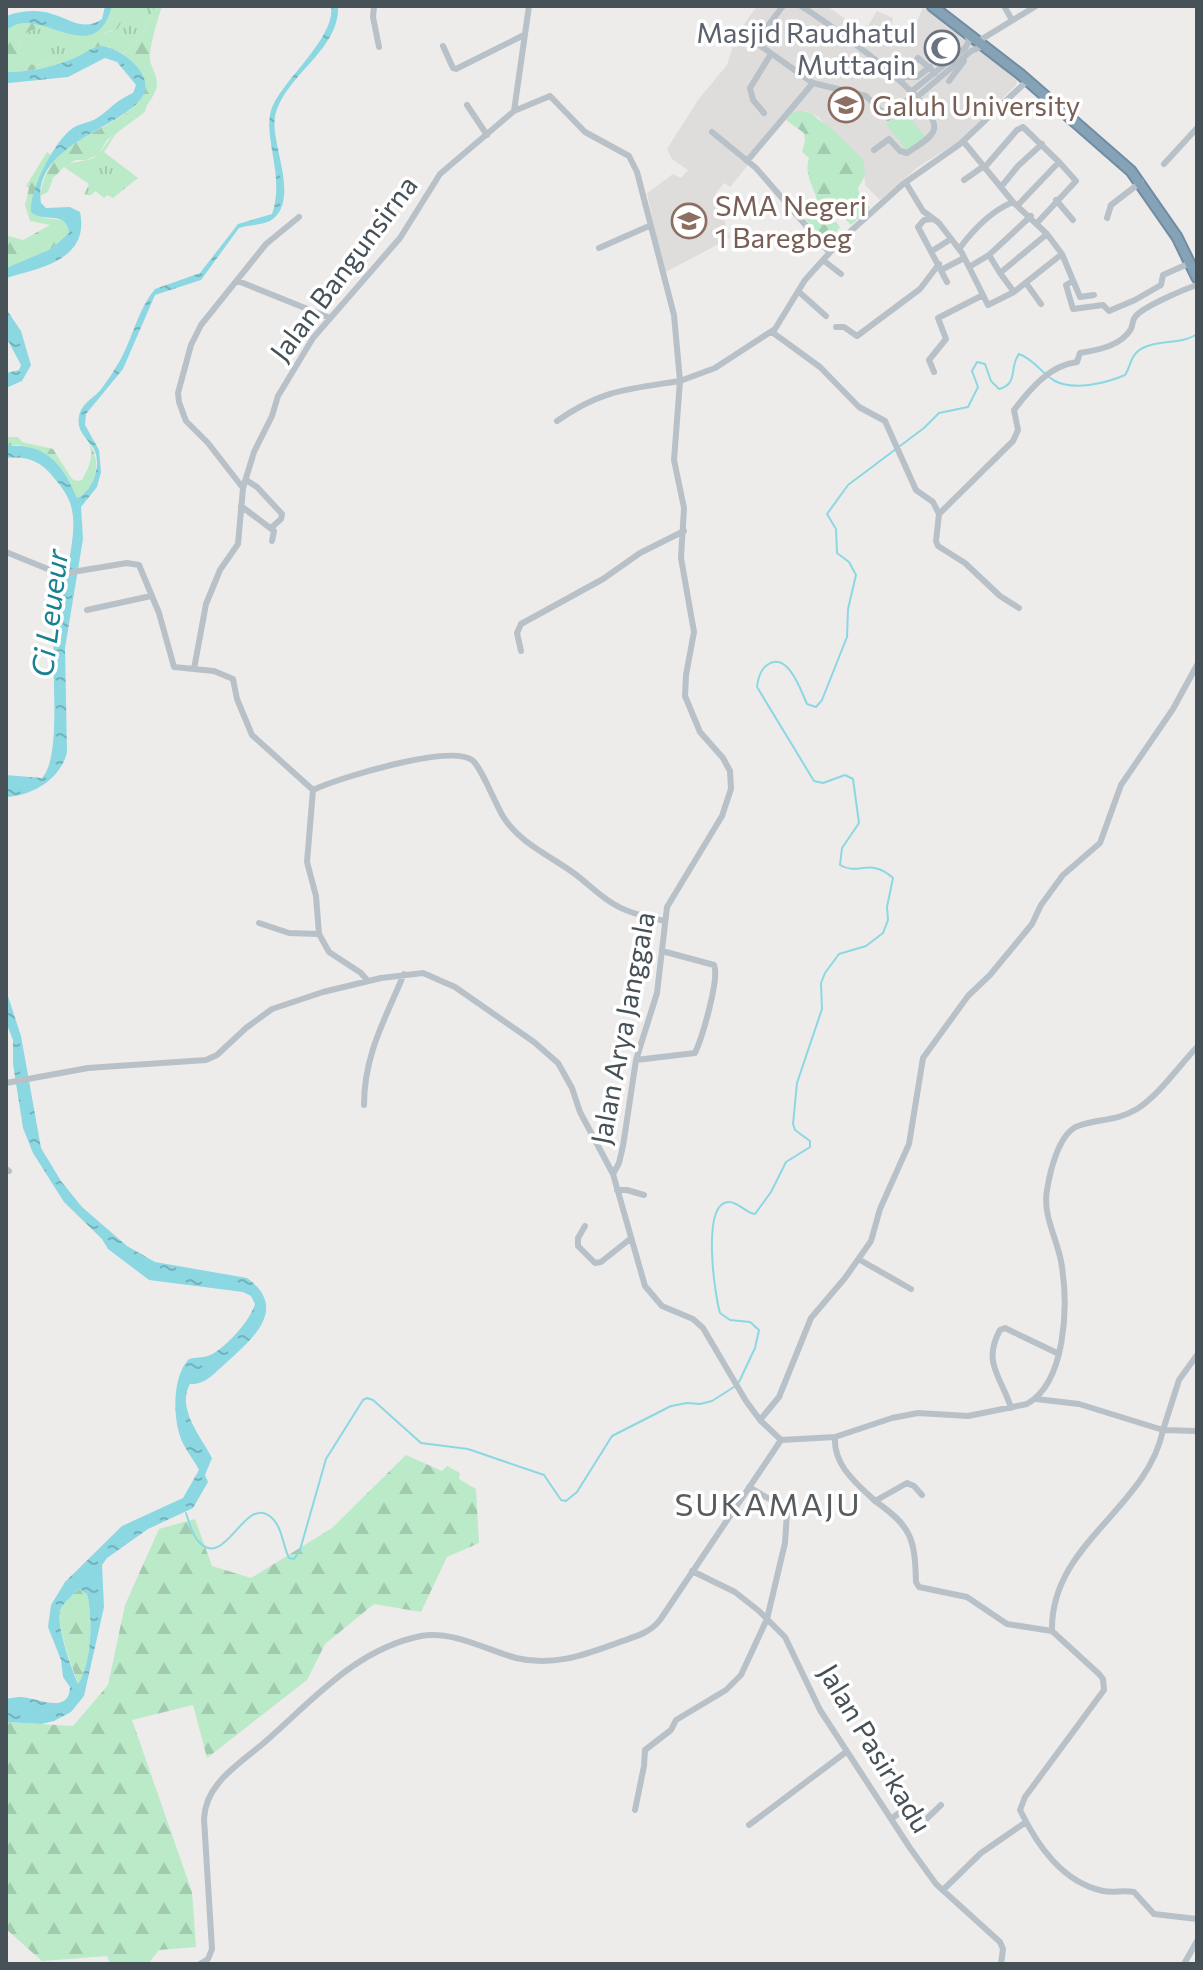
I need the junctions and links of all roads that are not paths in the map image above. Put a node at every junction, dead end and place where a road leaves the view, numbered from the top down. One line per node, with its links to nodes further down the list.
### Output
1 (374, 6): 13 (street)
2 (529, 6): 10 (street)
3 (783, 6): 14 (street)
4 (801, 6): 17 (street)
5 (932, 6): 9 (highway)
6 (1004, 6): 8 (street)
7 (1036, 6): 8 (street)
8 (1012, 20): 11 (street)
9 (967, 34): 11 (highway); 16 (street)
10 (524, 35): 12 (street); 23 (street)
11 (980, 44): 15 (street); 19 (highway)
12 (443, 46)
13 (379, 47)
14 (771, 54): 20 (street); 24 (street)
15 (965, 57): 18 (street); 21 (street)
16 (932, 70): 17 (street); 17 (street); 21 (street)
17 (903, 79): 21 (street)
18 (949, 81)
19 (1027, 81): 28 (street); 36 (highway)
20 (813, 83): 21 (street); 31 (street)
21 (915, 94): 30 (street)
22 (467, 105): 27 (street)
23 (514, 111): 27 (street, Jalan Bangunsirna); 47 (street, Jalan Arya Janggala)
24 (764, 113)
25 (1197, 128): 33 (street)
26 (712, 132): 31 (street)
27 (487, 135): 75 (street, Jalan Bangunsirna)
28 (963, 141): 34 (street); 37 (street)
29 (1042, 144): 32 (street); 34 (street); 38 (street)
30 (874, 150)
31 (747, 161): 53 (street)
32 (1059, 162): 39 (street); 40 (street)
33 (1164, 164)
34 (985, 166): 35 (street); 38 (street)
35 (964, 180)
36 (1141, 182): 43 (street); 58 (highway)
37 (906, 183): 44 (street); 53 (street)
38 (1001, 187): 40 (street)
39 (1056, 200): 45 (street); 46 (street)
40 (1016, 204): 41 (street); 51 (street)
41 (1031, 216): 46 (street); 55 (street)
42 (299, 217): 64 (street)
43 (1107, 218)
44 (933, 219): 49 (street); 52 (street)
45 (1073, 220)
46 (1037, 223): 48 (street)
47 (649, 226): 50 (street); 79 (street, Jalan Arya Janggala)
48 (1047, 234): 54 (street); 61 (street)
49 (951, 239): 51 (street); 52 (street)
50 (599, 248)
51 (959, 249): 56 (street)
52 (932, 251): 59 (street)
53 (829, 252): 57 (street)
54 (1062, 254): 65 (street); 67 (street)
55 (989, 255): 60 (street); 61 (street)
56 (964, 258): 59 (street); 60 (street)
57 (823, 260): 62 (street); 69 (street)
58 (1190, 263): 63 (highway); 65 (street)
59 (940, 267): 66 (street); 76 (street)
60 (969, 267): 71 (street)
61 (1000, 273): 70 (street)
62 (841, 274)
63 (1197, 278)
64 (238, 281): 75 (street); 81 (street)
65 (1073, 281): 72 (street)
66 (947, 282)
67 (1026, 283): 70 (street); 73 (street)
68 (1197, 285): 83 (street)
69 (798, 291): 74 (street); 77 (street)
70 (1014, 292): 71 (street)
71 (983, 295): 78 (street)
72 (1094, 295)
73 (1041, 304)
74 (826, 316)
75 (330, 318): 81 (street, Jalan Bangunsirna)
76 (836, 327)
77 (772, 332): 79 (street); 83 (street)
78 (934, 372)
79 (680, 381): 80 (street); 85 (street, Jalan Arya Janggala)
80 (557, 421)
81 (245, 484): 82 (street, Jalan Bangunsirna); 84 (street)
82 (241, 506): 84 (street); 93 (street, Jalan Bangunsirna)
83 (939, 514): 89 (street)
84 (271, 528): 86 (street)
85 (684, 531): 91 (street); 95 (street, Jalan Arya Janggala)
86 (272, 541)
87 (6, 552): 88 (street)
88 (151, 596): 90 (street); 93 (street)
89 (1019, 608)
90 (87, 610)
91 (521, 651)
92 (1197, 665): 110 (street)
93 (194, 669): 94 (street)
94 (313, 790): 95 (street); 97 (street)
95 (665, 921): 98 (street, Jalan Arya Janggala)
96 (259, 923): 97 (street)
97 (319, 934): 100 (street)
98 (662, 951): 102 (street, Jalan Arya Janggala); 102 (street)
99 (404, 974): 100 (street); 104 (street); 105 (street)
100 (368, 981): 103 (street)
101 (1197, 1047): 112 (street)
102 (636, 1060): 105 (street, Jalan Arya Janggala)
103 (10, 1082)
104 (364, 1105)
105 (613, 1174): 106 (street)
106 (617, 1190): 107 (street); 109 (street)
107 (644, 1195)
108 (585, 1226): 109 (street)
109 (630, 1239): 116 (street)
110 (860, 1260): 111 (street); 116 (street)
111 (911, 1289)
112 (1059, 1354): 114 (street); 115 (street)
113 (1197, 1355): 117 (street)
114 (1036, 1399): 115 (street); 117 (street)
115 (1011, 1408): 119 (street)
116 (760, 1420): 120 (street)
117 (1163, 1430): 118 (street); 126 (street)
118 (1197, 1431)
119 (835, 1437): 120 (street); 123 (street)
120 (781, 1440): 121 (street)
121 (749, 1487): 124 (street); 125 (street)
122 (922, 1495): 123 (street)
123 (875, 1501): 126 (street)
124 (692, 1571): 125 (street, Jalan Pasirkadu); 138 (street)
125 (767, 1619): 127 (street, Jalan Pasirkadu); 129 (street)
126 (1052, 1631): 132 (street)
127 (846, 1752): 130 (street, Jalan Pasirkadu); 133 (street)
128 (941, 1805): 131 (street)
129 (635, 1810)
130 (891, 1819): 131 (street); 135 (street, Jalan Pasirkadu)
131 (924, 1821): 134 (street)
132 (1026, 1822): 135 (street); 136 (street)
133 (749, 1825)
134 (915, 1830)
135 (943, 1890): 139 (street, Jalan Pasirkadu)
136 (1197, 1919)
137 (1197, 1941): 140 (street)
138 (200, 1964)
139 (1001, 1964)
140 (1184, 1964)

